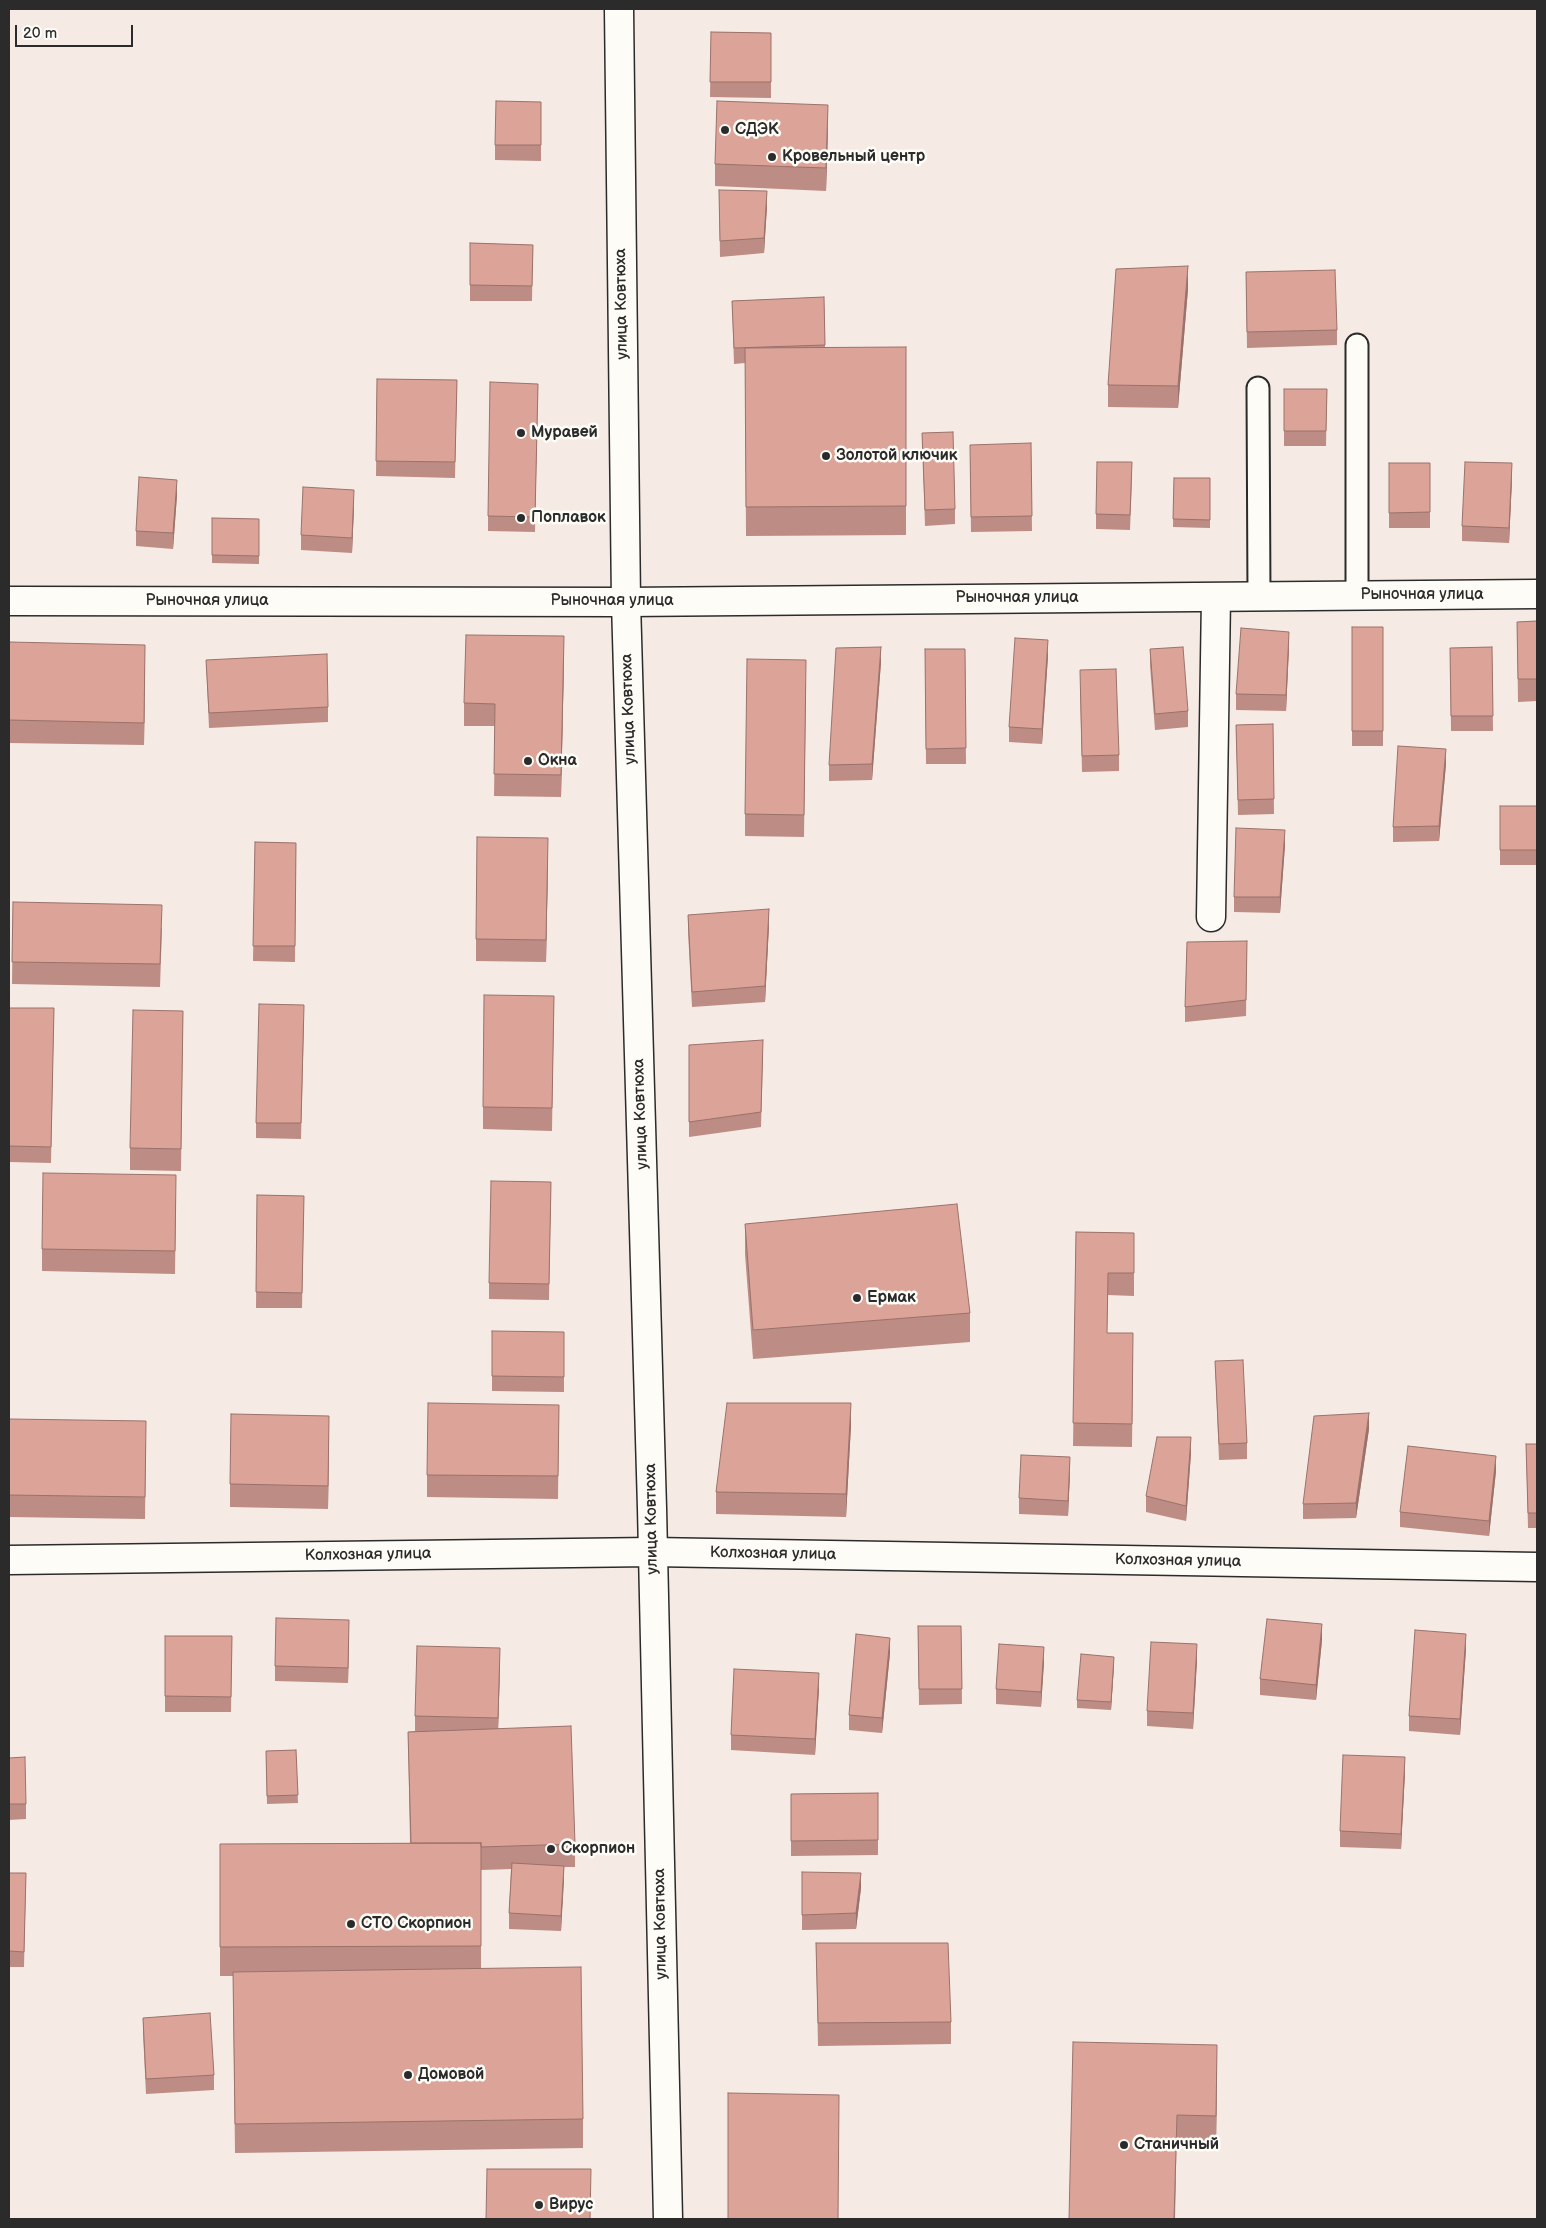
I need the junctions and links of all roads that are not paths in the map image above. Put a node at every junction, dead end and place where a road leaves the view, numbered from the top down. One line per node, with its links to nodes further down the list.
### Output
1 (619, 9): 9 (street, улица Ковтюха)
2 (1357, 345): 5 (lane)
3 (1258, 388): 7 (lane)
4 (1537, 594): 5 (street, Рыночная улица)
5 (1357, 596): 7 (street, Рыночная улица)
6 (1216, 597): 7 (street, Рыночная улица); 9 (street, Рыночная улица); 10 (street)
7 (1259, 597)
8 (9, 601): 9 (street, Рыночная улица)
9 (626, 602): 11 (street, улица Ковтюха)
10 (1211, 917)
11 (652, 1552): 12 (street, Колхозная улица); 13 (street, Колхозная улица); 14 (street, улица Ковтюха)
12 (9, 1560)
13 (1537, 1568)
14 (668, 2219)

